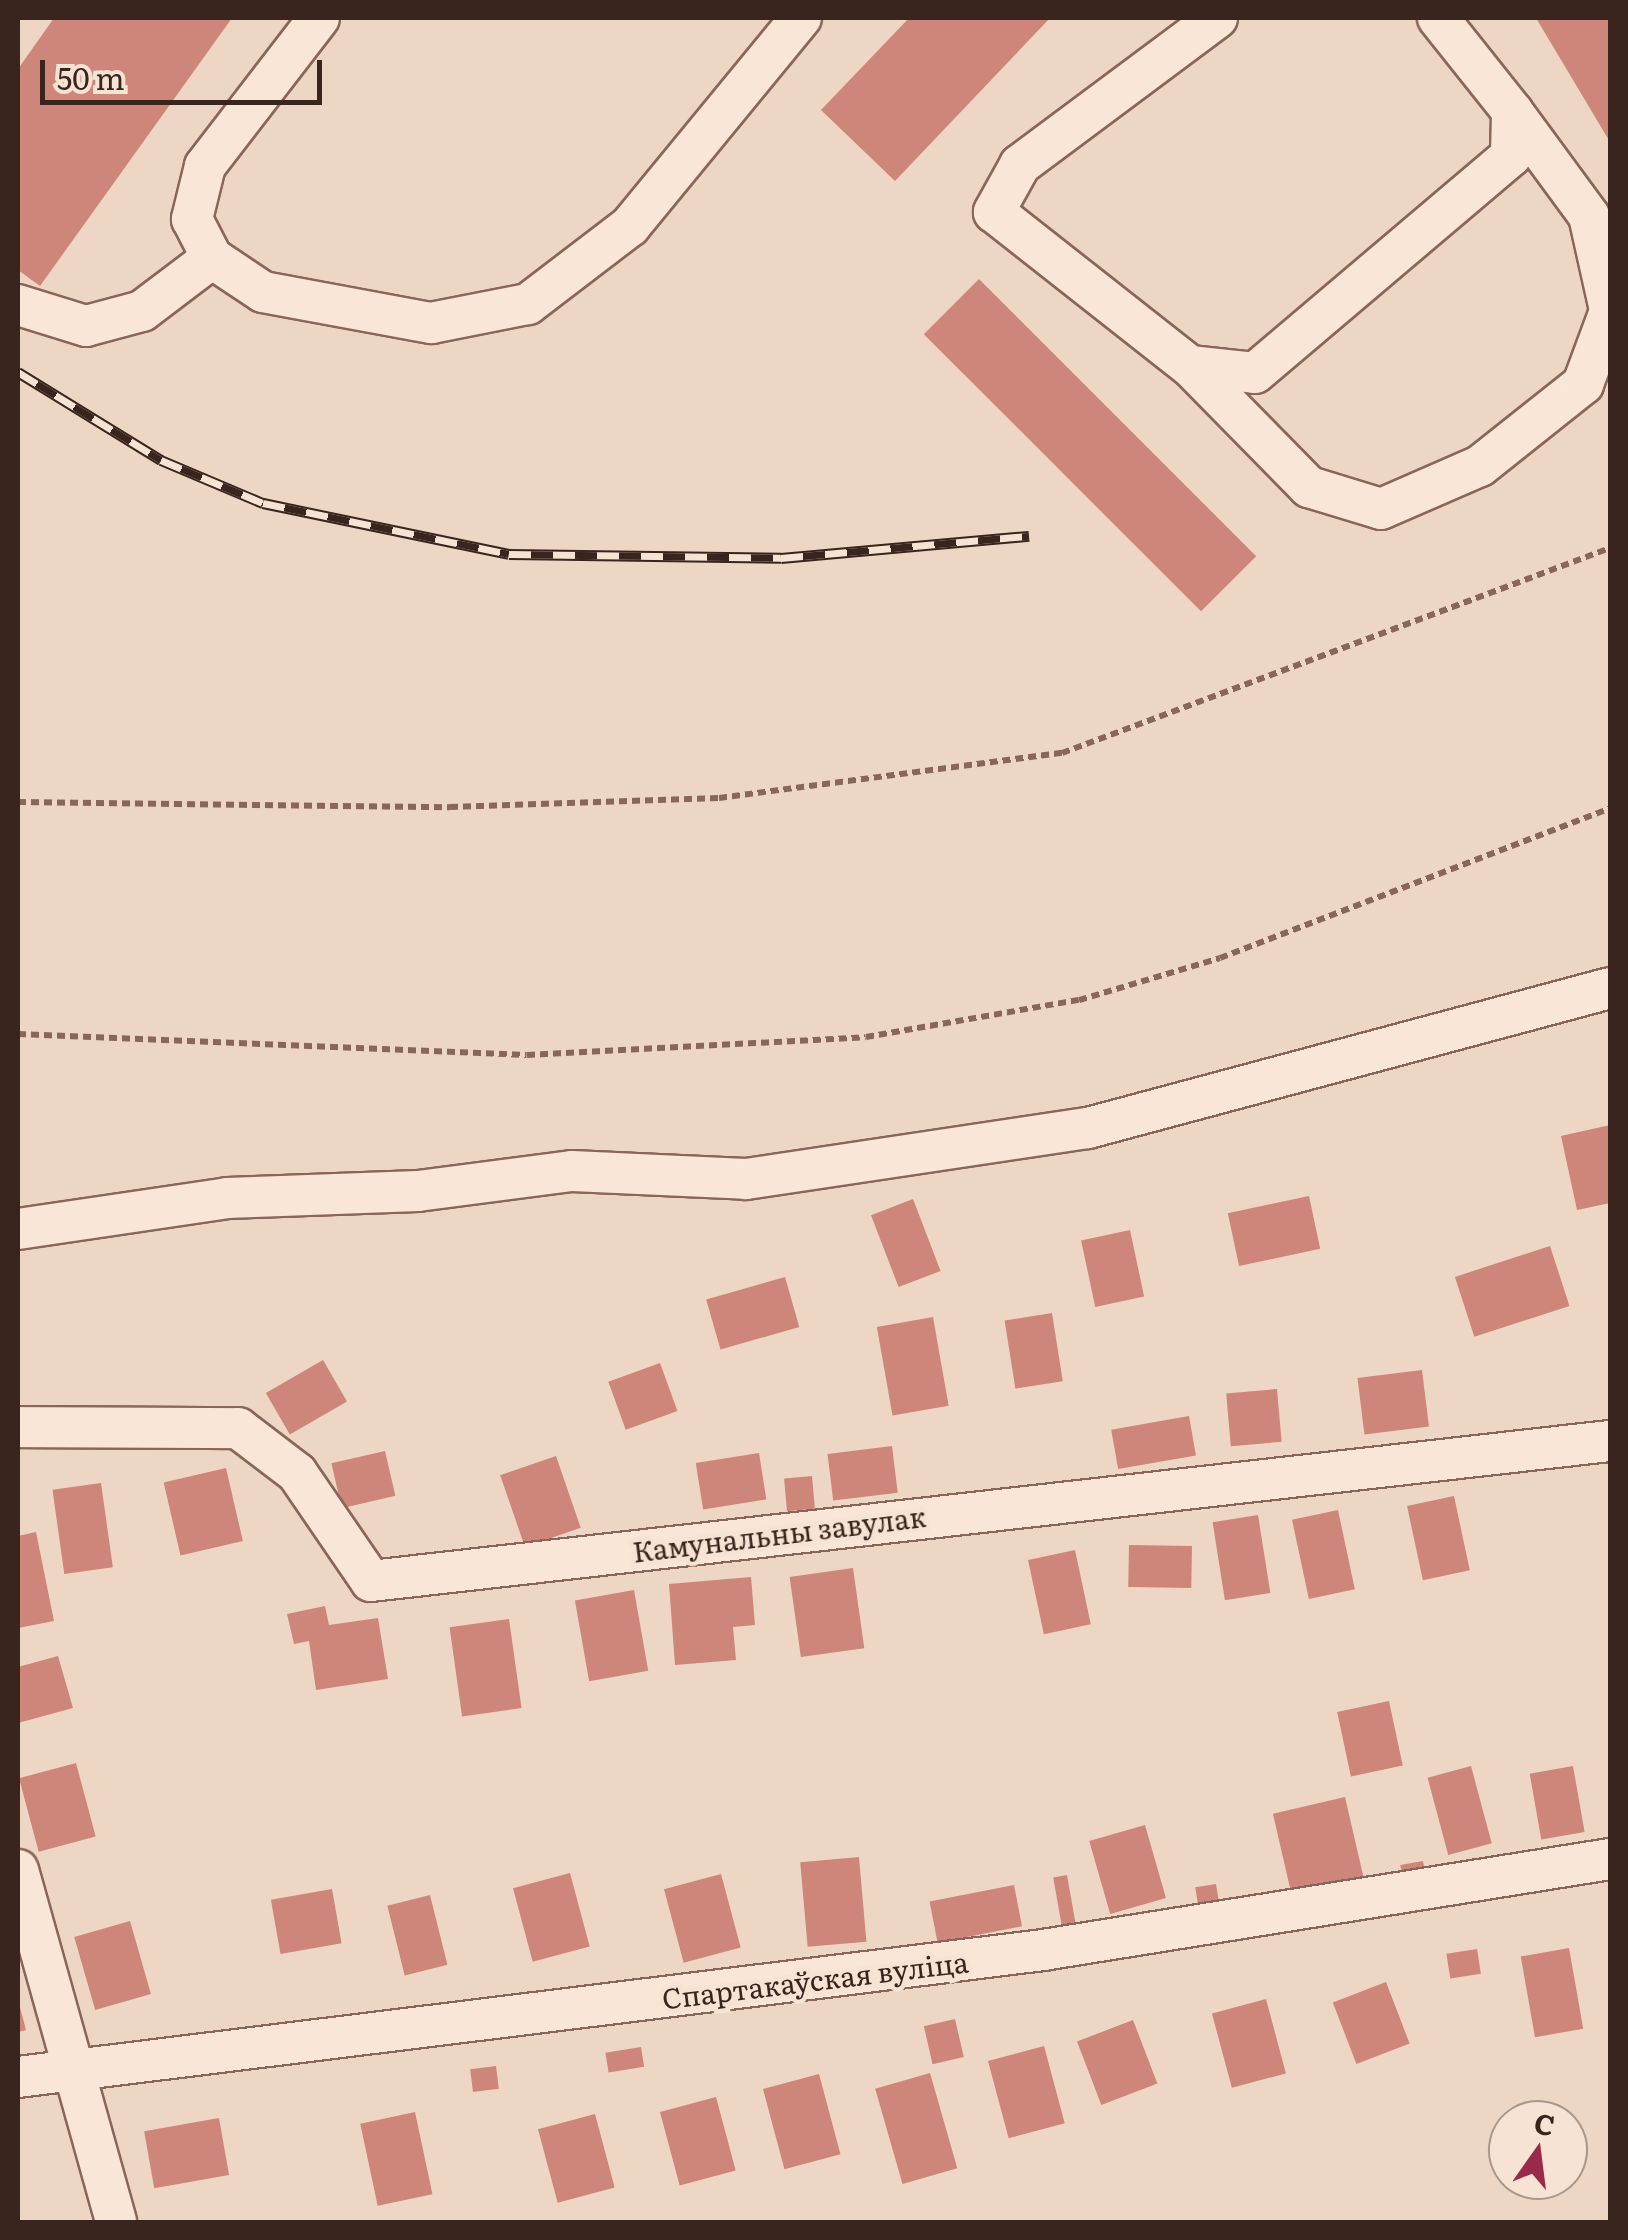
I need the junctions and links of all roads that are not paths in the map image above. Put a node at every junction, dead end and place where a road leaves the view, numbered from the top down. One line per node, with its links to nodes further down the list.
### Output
1 (319, 18): 6 (street)
2 (801, 18): 6 (street)
3 (1217, 18): 9 (street)
4 (1438, 18): 5 (street)
5 (1512, 111): 8 (street); 9 (street)
6 (212, 258): 7 (street)
7 (18, 304)
8 (1610, 310): 9 (street)
9 (1190, 366)
10 (1610, 988): 11 (street)
11 (18, 1229)
12 (18, 1428): 13 (street, Камунальны завулак)
13 (1610, 1441)
14 (1610, 1859): 16 (street, Спартакаўская вуліца)
15 (18, 1870): 16 (street)
16 (72, 2076): 17 (street, Спартакаўская вуліца); 18 (street)
17 (18, 2077)
18 (116, 2222)

